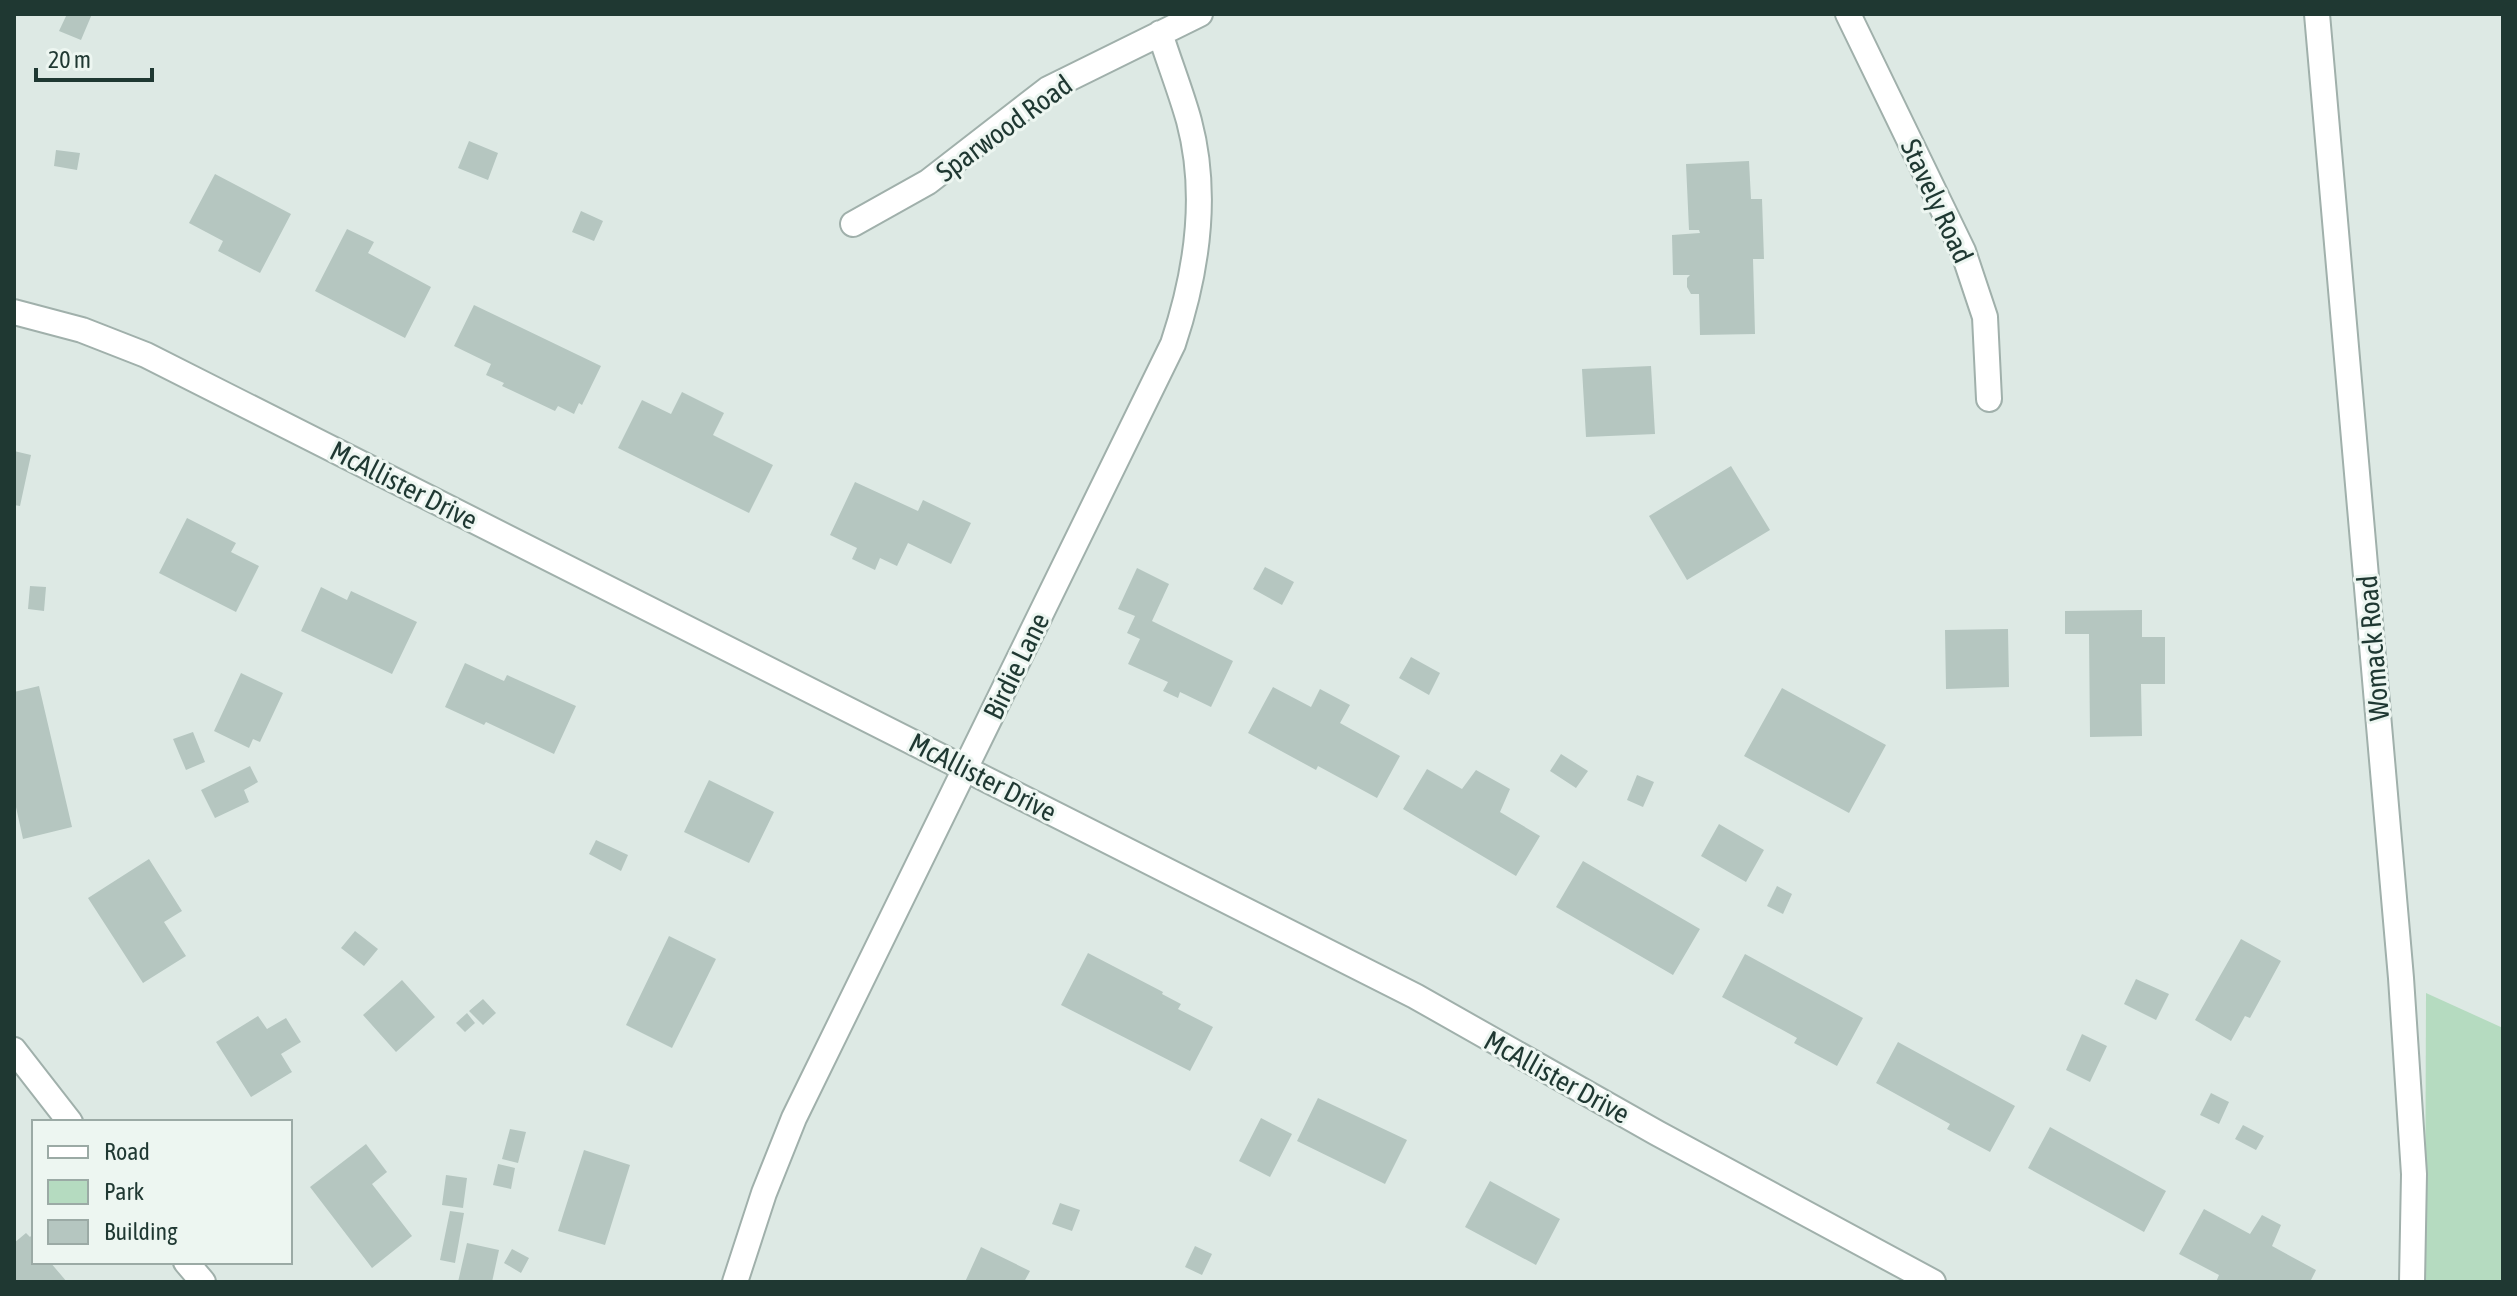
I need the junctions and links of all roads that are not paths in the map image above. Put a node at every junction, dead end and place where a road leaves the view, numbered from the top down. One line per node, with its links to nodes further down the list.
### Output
1 (1200, 14): 4 (street, Sparwood Road)
2 (1848, 14): 7 (street, Stavely Road)
3 (2317, 14): 15 (street, Womack Road)
4 (1160, 33): 5 (street, Sparwood Road); 8 (street, Birdie Lane)
5 (853, 224)
6 (14, 312): 8 (street, McAllister Drive)
7 (1989, 399)
8 (967, 768): 13 (street, Birdie Lane); 14 (street, McAllister Drive)
9 (14, 1050): 10 (street)
10 (68, 1120)
11 (188, 1264): 12 (street)
12 (203, 1282)
13 (735, 1282)
14 (1933, 1282)
15 (2412, 1282)

